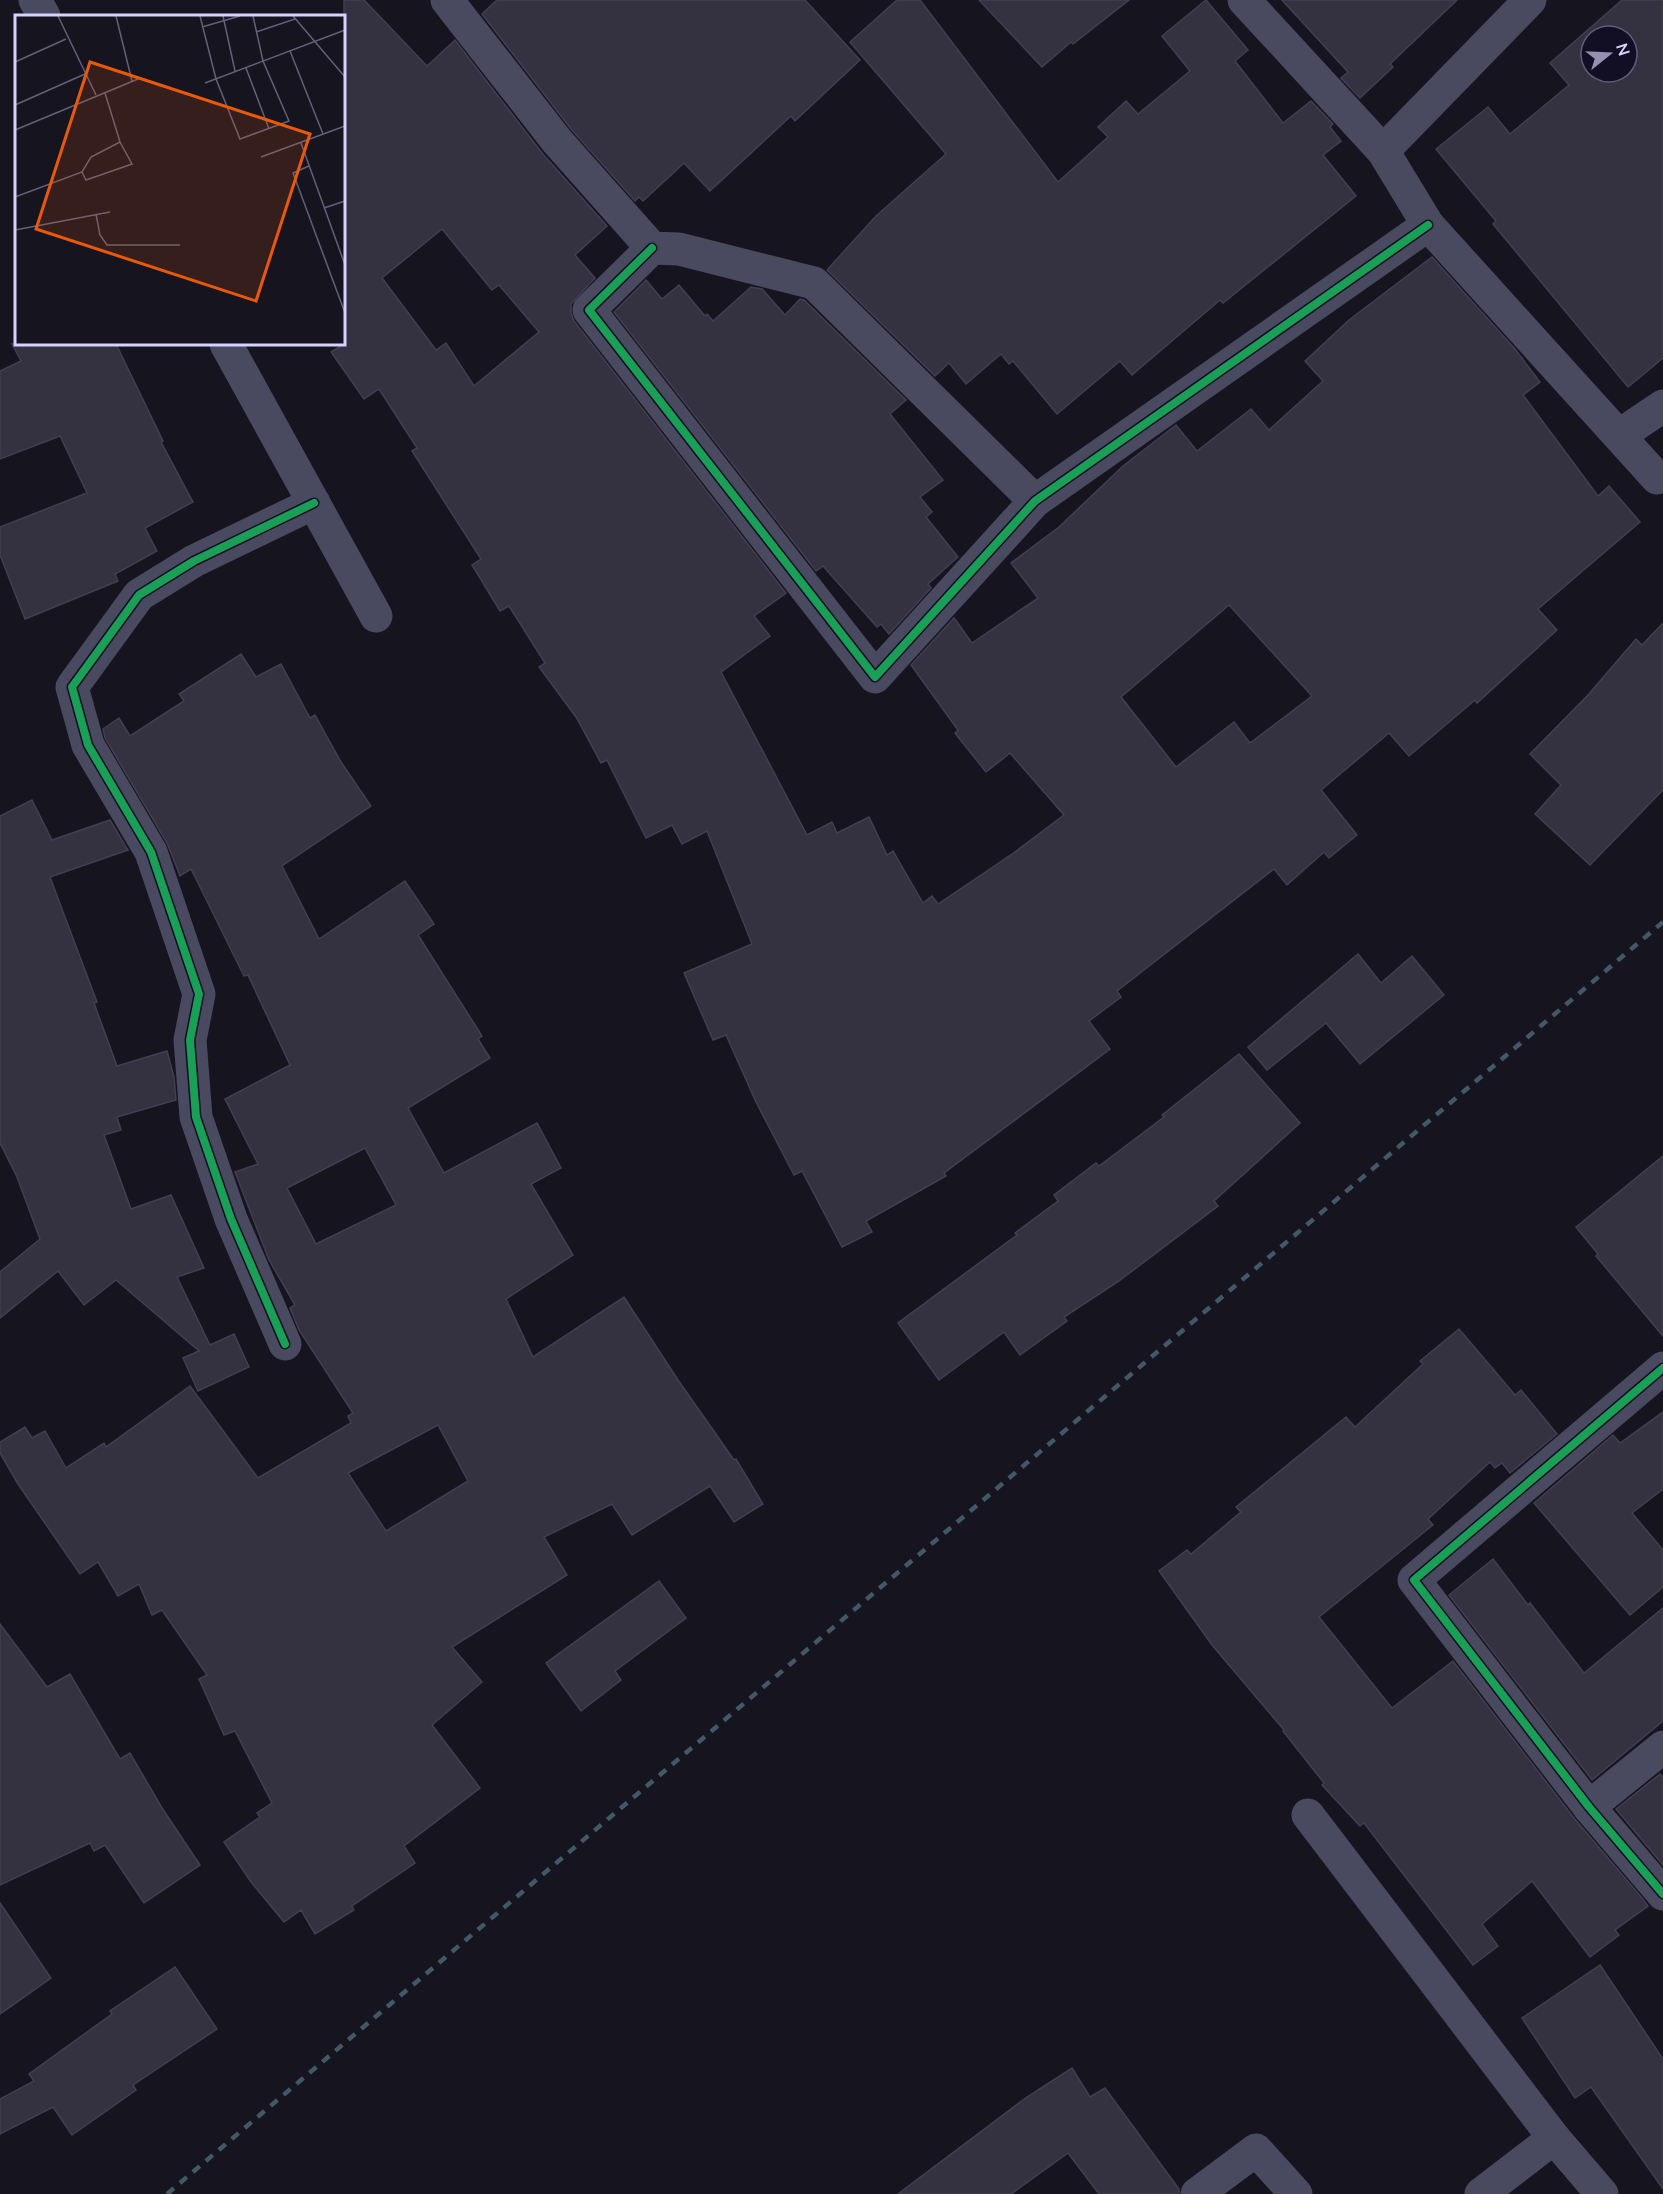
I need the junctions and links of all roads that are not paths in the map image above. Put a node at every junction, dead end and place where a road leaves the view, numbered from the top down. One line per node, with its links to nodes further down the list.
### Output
1 (35, 0): 5 (street)
2 (447, 0): 8 (street)
3 (1244, 0): 6 (street)
4 (1530, 0): 6 (street)
5 (43, 15)
6 (1383, 151): 7 (street)
7 (1428, 225): 11 (street); 13 (street)
8 (652, 248): 13 (street); 13 (street)
9 (227, 345): 14 (street)
10 (1663, 406): 11 (street)
11 (1620, 435): 12 (street)
12 (1658, 478)
13 (1035, 501)
14 (314, 503): 15 (street); 16 (street)
15 (376, 616)
16 (285, 1344)
17 (1663, 1368): 19 (street)
18 (1663, 1747): 19 (street)
19 (1589, 1808): 21 (street)
20 (1308, 1815): 22 (street)
21 (1663, 1894)
22 (1554, 2138): 25 (street); 26 (street)
23 (1197, 2194): 24 (street)
24 (1296, 2194)
25 (1481, 2194)
26 (1602, 2194)

